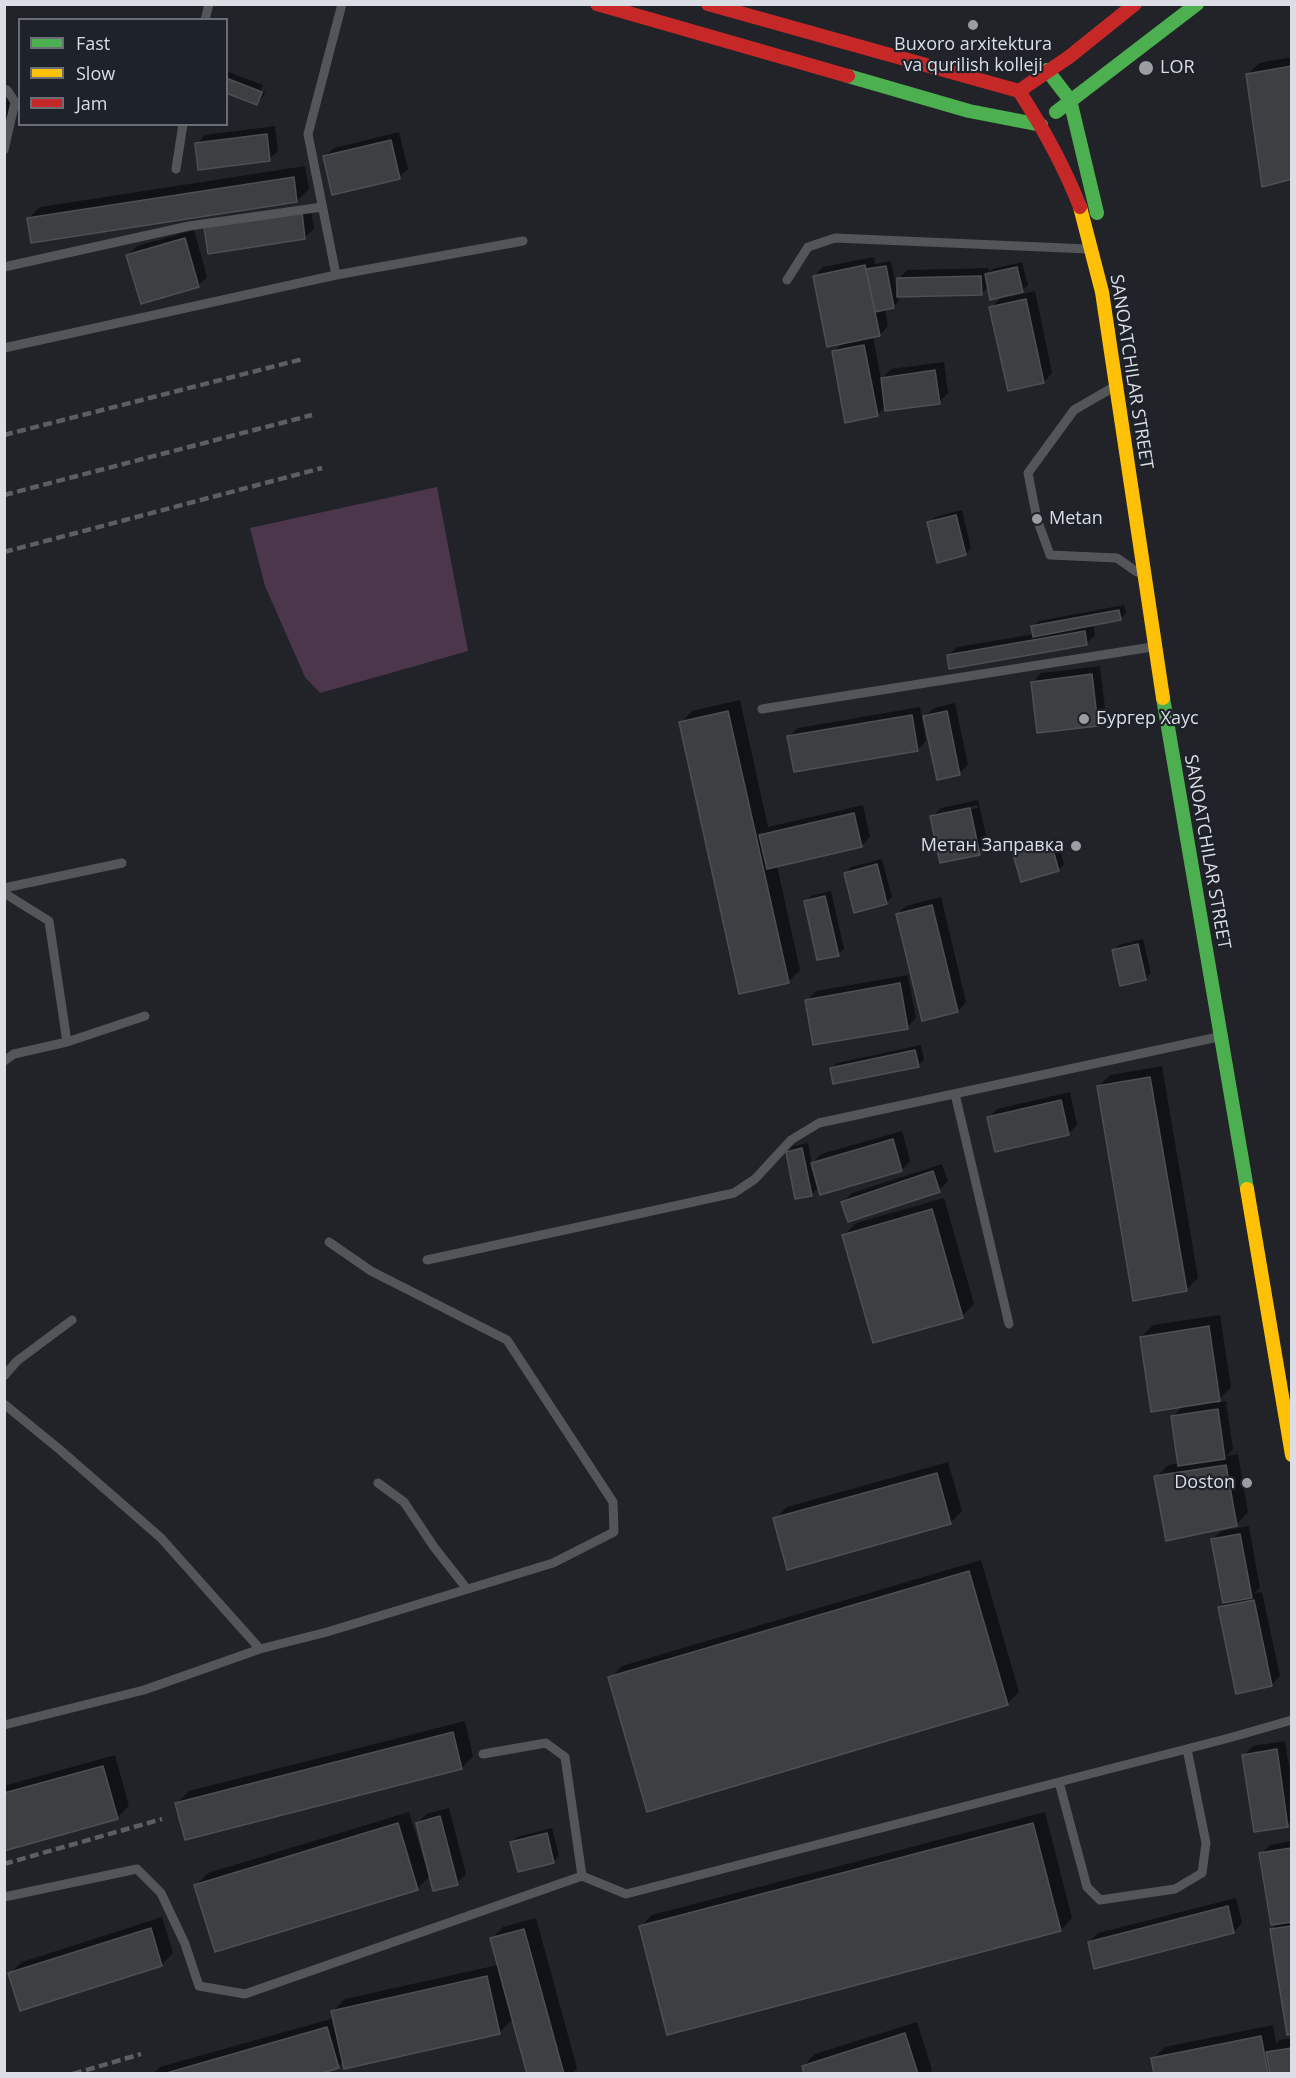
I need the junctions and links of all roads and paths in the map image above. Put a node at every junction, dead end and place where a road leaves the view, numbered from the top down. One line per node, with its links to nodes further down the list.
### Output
1 (342, 4): 14 (lane)
2 (597, 4): 10 (main road)
3 (708, 4): 8 (main road)
4 (1135, 4): 6 (main road)
5 (1197, 4): 9 (main road)
6 (1047, 70): 8 (main road); 9 (main road)
7 (4, 89): 12 (lane)
8 (1019, 91): 10 (main road, SANOATCHILAR STREET)
9 (1070, 100): 10 (main road); 15 (main road)
10 (1041, 125): 17 (main road, SANOATCHILAR STREET)
11 (183, 126): 13 (lane)
12 (4, 150)
13 (176, 170)
14 (322, 207): 19 (lane); 20 (lane)
15 (1099, 222)
16 (523, 241): 20 (lane)
17 (1091, 249): 21 (lane); 24 (main road, SANOATCHILAR STREET)
18 (1107, 256): 22 (main road, SANOATCHILAR STREET)
19 (4, 267)
20 (336, 275): 23 (lane)
21 (787, 280)
22 (1121, 324)
23 (4, 348)
24 (1116, 386): 25 (main road, SANOATCHILAR STREET); 25 (lane)
25 (1143, 576): 26 (main road, SANOATCHILAR STREET)
26 (1154, 646): 27 (lane); 32 (main road, SANOATCHILAR STREET)
27 (762, 709)
28 (122, 863): 29 (lane)
29 (4, 888)
30 (4, 893): 33 (lane)
31 (146, 1016): 33 (lane)
32 (1221, 1036): 35 (lane); 42 (main road, SANOATCHILAR STREET)
33 (67, 1042): 34 (lane)
34 (4, 1061)
35 (956, 1094): 37 (lane); 39 (lane)
36 (329, 1242): 44 (lane)
37 (427, 1260)
38 (72, 1320): 40 (lane)
39 (1009, 1324)
40 (4, 1376)
41 (4, 1404): 45 (lane)
42 (1292, 1455)
43 (378, 1483): 44 (lane)
44 (467, 1589): 45 (lane)
45 (260, 1649): 47 (lane)
46 (1292, 1720): 48 (lane)
47 (4, 1725)
48 (1186, 1749): 50 (lane); 50 (lane)
49 (483, 1754): 51 (lane)
50 (1059, 1782): 51 (lane)
51 (582, 1876): 52 (lane)
52 (4, 1897)

